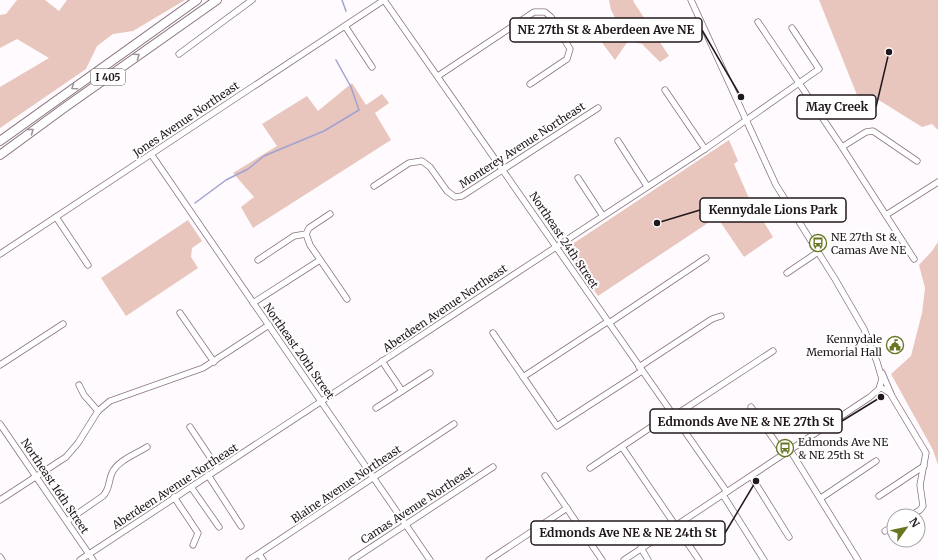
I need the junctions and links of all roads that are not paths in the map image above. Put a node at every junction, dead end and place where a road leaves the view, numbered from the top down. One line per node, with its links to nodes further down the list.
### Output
1 (197, 0): 17 (highway, I 405, one-way to 17)
2 (217, 0): 22 (highway, I 405, one-way to 2)
3 (252, 0): 9 (street)
4 (384, 0): 7 (street, Jones Avenue Northeast); 11 (street, Northeast 24th Street)
5 (691, 0): 16 (street)
6 (758, 22): 12 (street)
7 (345, 26): 10 (street); 21 (street, Jones Avenue Northeast)
8 (792, 28): 12 (street, Aberdeen Avenue Northeast)
9 (179, 54)
10 (372, 67)
11 (438, 76): 13 (street); 24 (street, Northeast 24th Street)
12 (799, 83): 16 (street, Aberdeen Avenue Northeast); 19 (street)
13 (530, 84)
14 (666, 90): 20 (street)
15 (598, 108): 24 (street, Monterey Avenue Northeast)
16 (746, 120): 20 (street, Aberdeen Avenue Northeast); 35 (street)
17 (0, 141)
18 (618, 141): 28 (street)
19 (842, 147): 23 (street); 30 (street)
20 (704, 149): 28 (street, Aberdeen Avenue Northeast)
21 (151, 154): 32 (street, Jones Avenue Northeast); 44 (street, Northeast 20th Street)
22 (0, 155)
23 (917, 161)
24 (503, 170): 27 (street, Monterey Avenue Northeast); 34 (street, Northeast 24th Street)
25 (578, 178): 31 (street)
26 (938, 182): 30 (street)
27 (374, 186)
28 (647, 186): 31 (street, Aberdeen Avenue Northeast)
29 (330, 214): 33 (street)
30 (886, 215): 38 (street)
31 (603, 216): 34 (street, Aberdeen Avenue Northeast)
32 (56, 217): 36 (street, Jones Avenue Northeast); 41 (street)
33 (306, 234): 39 (street); 40 (street)
34 (556, 247): 47 (street, Northeast 24th Street); 52 (street, Aberdeen Avenue Northeast)
35 (818, 252): 42 (street); 56 (street)
36 (0, 254)
37 (706, 258): 47 (street)
38 (914, 258)
39 (258, 260)
40 (320, 260): 43 (street); 44 (street)
41 (88, 265)
42 (787, 273)
43 (346, 299)
44 (253, 303): 49 (street, Northeast 20th Street)
45 (180, 313): 53 (street)
46 (721, 316): 55 (street)
47 (608, 322): 55 (street, Northeast 24th Street); 58 (street)
48 (63, 324): 54 (street)
49 (269, 325): 53 (street); 63 (street, Northeast 20th Street)
50 (492, 333): 58 (street)
51 (773, 350): 67 (street)
52 (382, 361): 61 (street); 63 (street, Aberdeen Avenue Northeast)
53 (214, 362): 66 (street)
54 (0, 365)
55 (640, 369): 58 (street); 67 (street, Northeast 24th Street)
56 (879, 369): 60 (street); 62 (street)
57 (430, 373): 61 (street)
58 (523, 377)
59 (79, 385): 66 (street)
60 (880, 386): 62 (street); 74 (street)
61 (402, 391): 65 (street)
62 (892, 396): 77 (street)
63 (321, 402): 80 (street, Aberdeen Avenue Northeast); 85 (street, Northeast 20th Street)
64 (751, 407): 75 (street)
65 (376, 408)
66 (98, 411): 84 (street)
67 (673, 415): 73 (street); 87 (street, Northeast 24th Street)
68 (0, 424): 71 (street, Northeast 16th Street)
69 (454, 424): 85 (street, Blaine Avenue Northeast)
70 (190, 427): 80 (street)
71 (2, 431): 84 (street, Northeast 16th Street)
72 (147, 447): 94 (street)
73 (622, 447): 79 (street); 96 (street)
74 (790, 450): 75 (street); 90 (street)
75 (784, 454): 83 (street)
76 (876, 461): 90 (street)
77 (924, 466): 88 (street); 93 (street)
78 (493, 467): 95 (street, Camas Avenue Northeast)
79 (590, 468)
80 (218, 469): 81 (street, Aberdeen Avenue Northeast)
81 (208, 475): 86 (street, Aberdeen Avenue Northeast); 97 (street)
82 (546, 476): 92 (street)
83 (751, 476): 87 (street); 99 (street)
84 (36, 477): 91 (street); 94 (street, Northeast 16th Street)
85 (373, 477): 95 (street, Northeast 20th Street); 103 (street, Blaine Avenue Northeast)
86 (191, 486): 89 (street, Aberdeen Avenue Northeast); 98 (street)
87 (725, 493): 96 (street); 117 (street, Northeast 24th Street)
88 (879, 496)
89 (174, 497): 100 (street); 102 (street, Aberdeen Avenue Northeast)
90 (821, 498): 118 (street)
91 (0, 500)
92 (567, 508): 112 (street); 113 (street)
93 (922, 508)
94 (66, 521): 102 (street, Northeast 16th Street)
95 (406, 524): 110 (street, Camas Avenue Northeast); 111 (street, Northeast 20th Street)
96 (677, 525): 101 (street); 116 (street)
97 (241, 526)
98 (218, 527)
99 (789, 537)
100 (193, 545)
101 (641, 548): 114 (street); 115 (street)
102 (89, 554): 106 (street, Aberdeen Avenue Northeast); 107 (street, Northeast 16th Street)
103 (259, 554): 108 (street, Blaine Avenue Northeast); 109 (street)
104 (0, 556): 105 (street)
105 (2, 560)
106 (80, 560)
107 (93, 560)
108 (249, 560)
109 (263, 560)
110 (352, 560)
111 (430, 560)
112 (489, 560)
113 (602, 560)
114 (624, 560)
115 (648, 560)
116 (699, 560)
117 (764, 560)
118 (858, 560)

